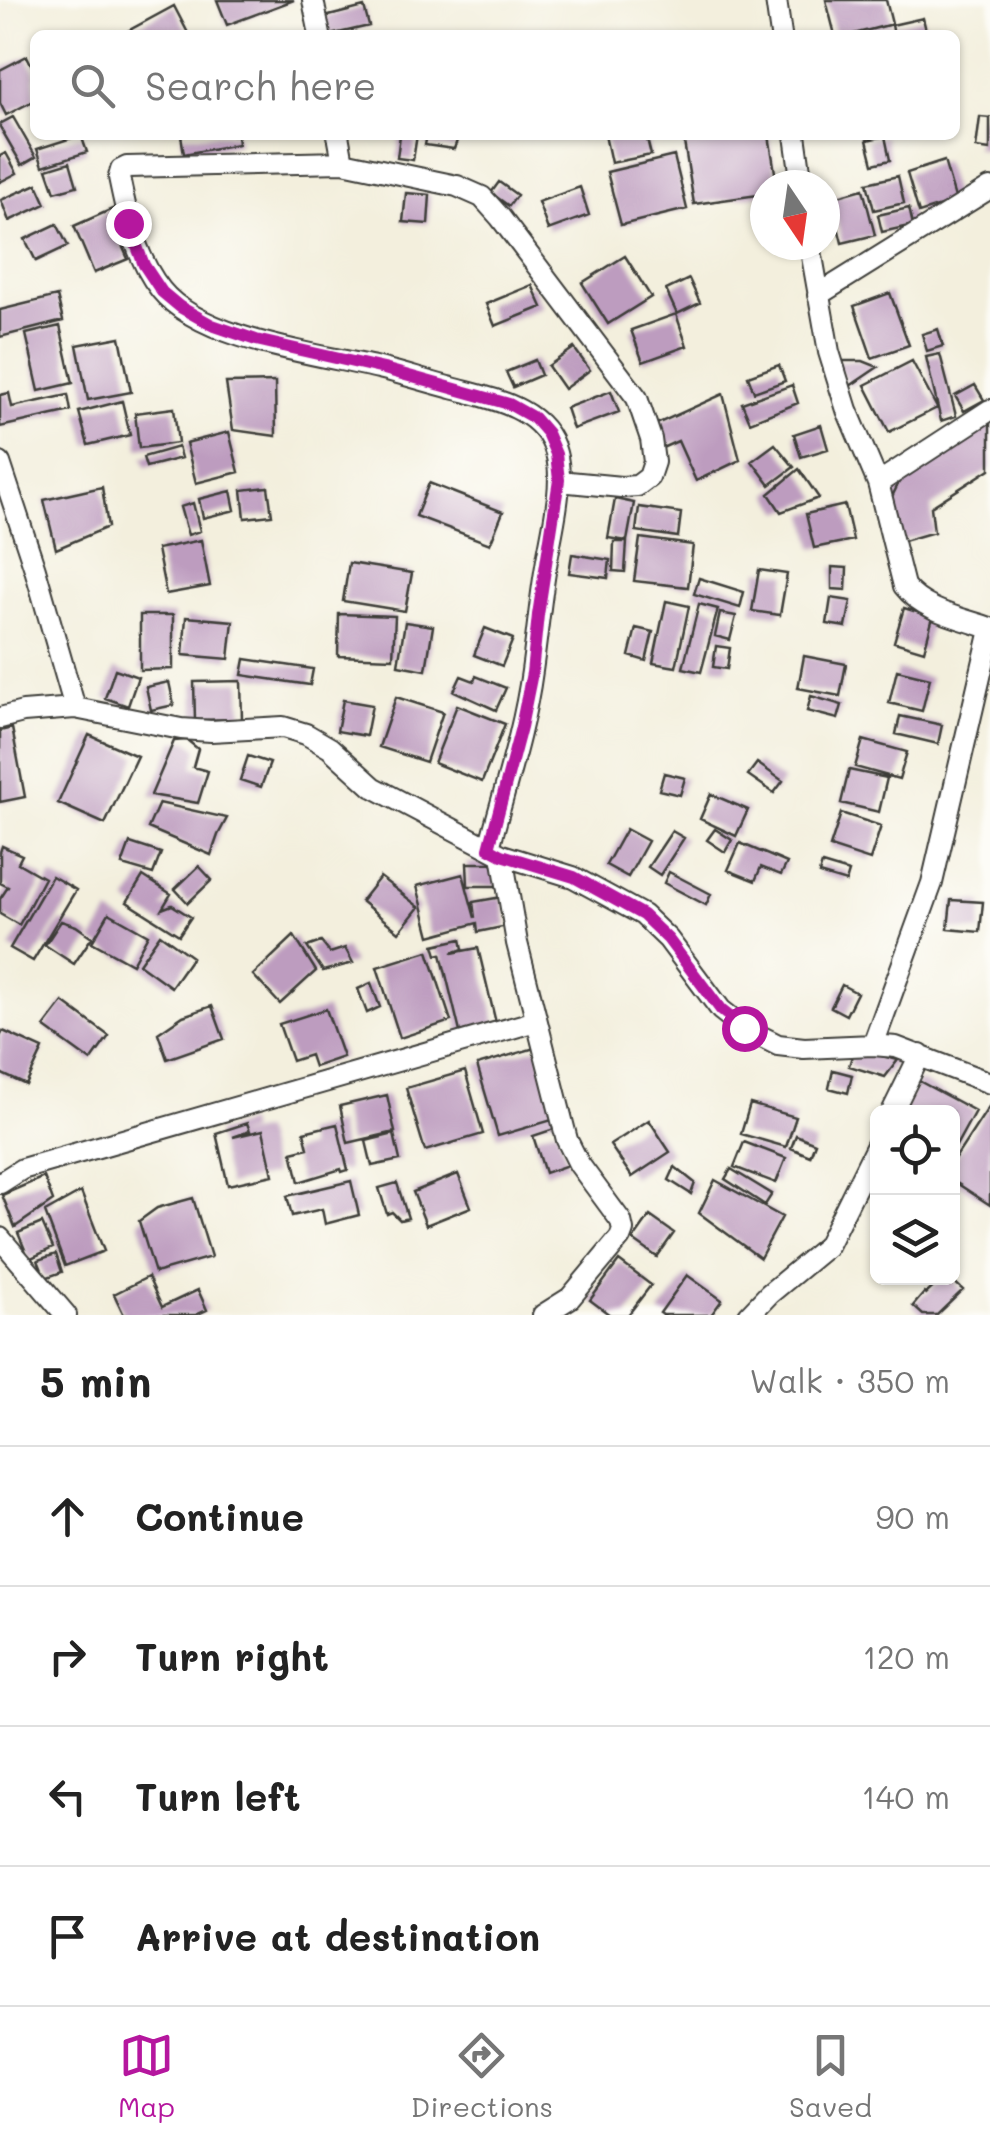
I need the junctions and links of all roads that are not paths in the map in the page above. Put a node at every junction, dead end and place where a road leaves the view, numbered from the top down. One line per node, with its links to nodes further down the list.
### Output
1 (313, 0): 3 (street)
2 (776, 0): 4 (street)
3 (319, 30)
4 (779, 30)
5 (339, 140): 7 (street)
6 (796, 140): 8 (street)
7 (343, 162): 14 (street); 14 (street)
8 (800, 170)
9 (990, 188): 11 (street)
10 (812, 260): 11 (street)
11 (818, 295): 15 (street)
12 (990, 410): 15 (street)
13 (0, 463): 17 (street)
14 (559, 480): 19 (street)
15 (878, 483): 16 (street)
16 (990, 631): 21 (street)
17 (75, 708): 18 (street); 19 (street)
18 (0, 718)
19 (495, 852): 20 (street); 21 (street)
20 (536, 1021): 26 (street); 29 (street)
21 (872, 1046): 22 (street)
22 (920, 1054): 23 (street); 24 (street)
23 (990, 1083)
24 (895, 1105)
25 (870, 1159): 30 (street)
26 (0, 1182)
27 (0, 1238): 28 (street)
28 (66, 1315)
29 (543, 1315)
30 (749, 1315)

